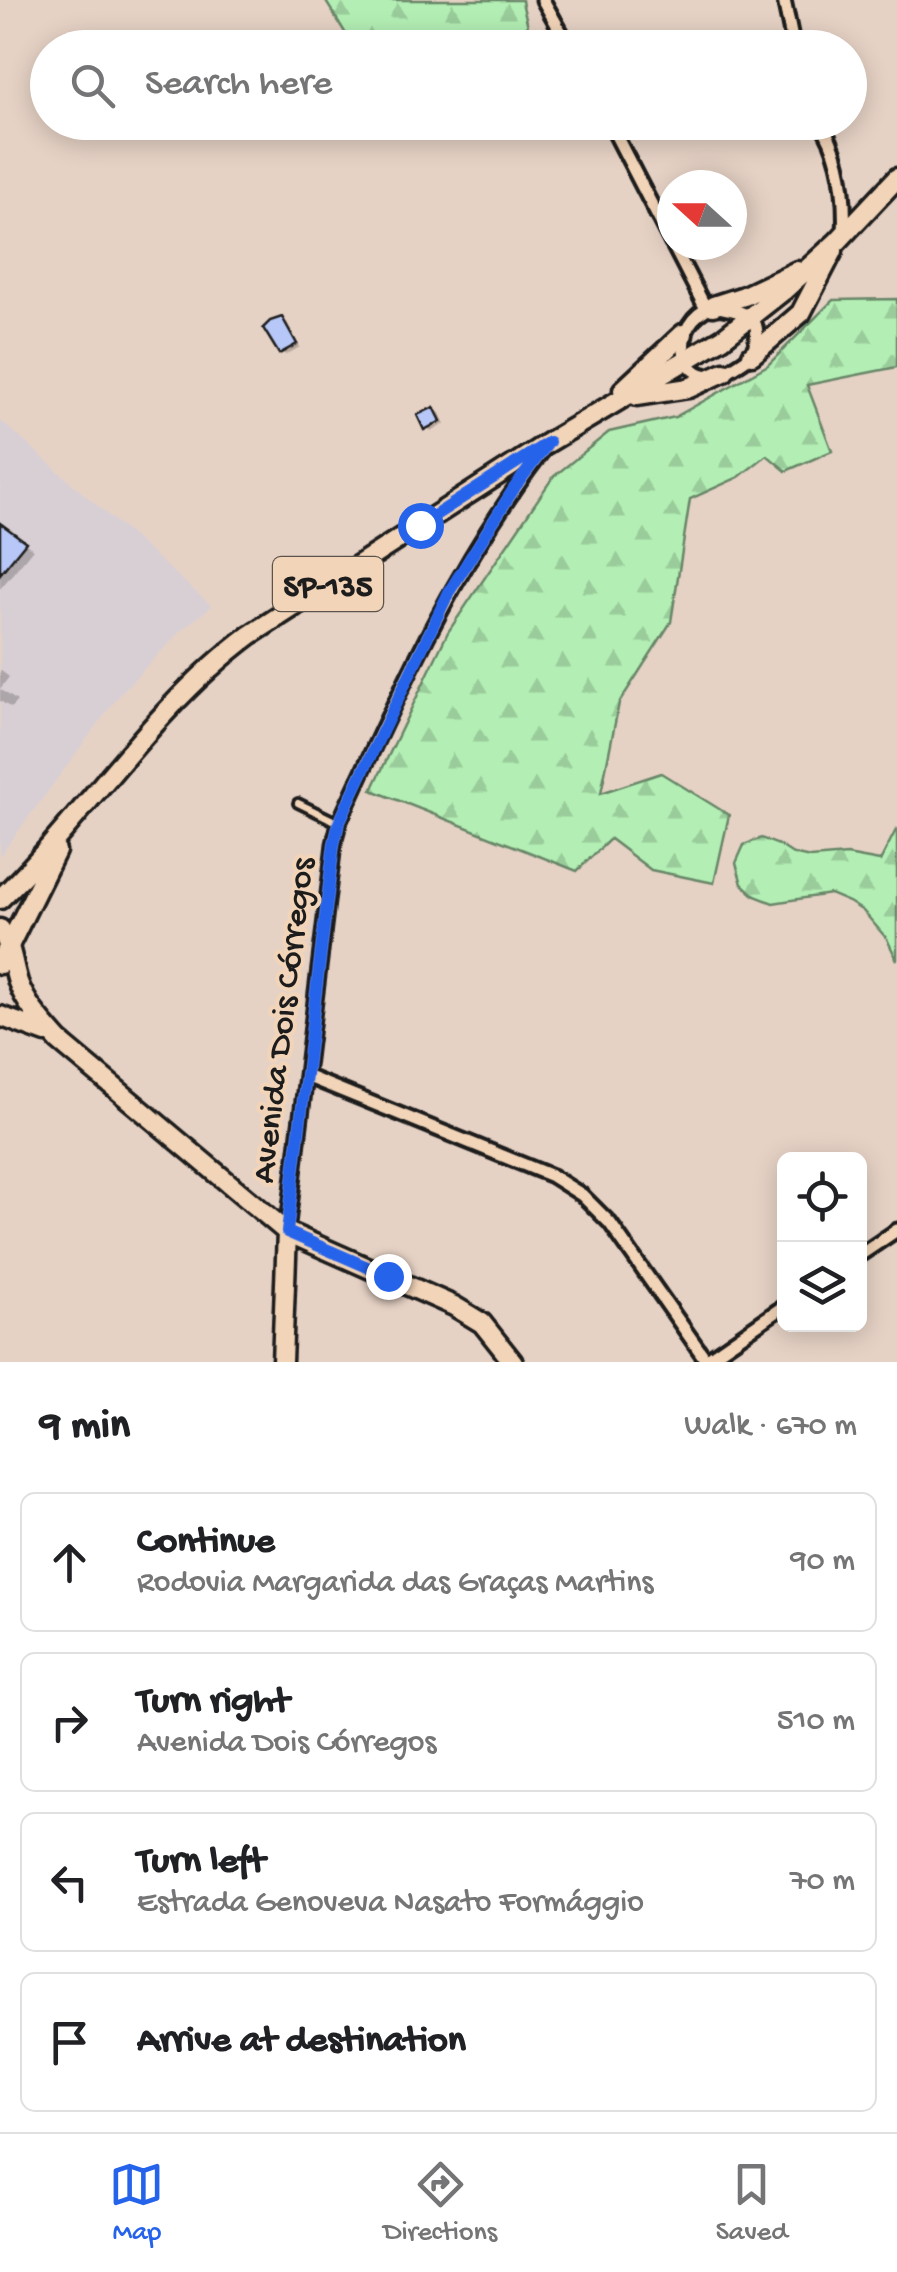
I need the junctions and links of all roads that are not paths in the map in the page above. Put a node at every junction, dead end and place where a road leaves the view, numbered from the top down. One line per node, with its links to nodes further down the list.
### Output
1 (544, 0): 3 (street)
2 (784, 0): 4 (street)
3 (560, 30)
4 (790, 30)
5 (618, 140): 8 (street)
6 (831, 140): 9 (street)
7 (897, 178): 9 (main road, SP-135)
8 (657, 215)
9 (840, 239): 11 (main road, SP-135); 15 (main road)
10 (682, 260): 12 (street)
11 (816, 262): 12 (main road); 13 (main road, SP-135)
12 (710, 308): 13 (street); 14 (street)
13 (750, 318): 15 (street); 16 (main road, SP-135)
14 (683, 334): 16 (street); 18 (main road)
15 (752, 356): 17 (street)
16 (688, 361): 17 (street); 18 (main road, SP-135)
17 (724, 372): 18 (main road)
18 (618, 401): 19 (main road, SP-135)
19 (549, 442): 21 (main road, SP-135); 22 (street, Avenida Dois Córregos)
20 (298, 803): 22 (lane)
21 (80, 812): 23 (main road, SP-135); 25 (main road, SP-135)
22 (339, 823): 29 (street, Avenida Dois Córregos)
23 (0, 896)
24 (0, 930): 25 (main road)
25 (10, 947): 26 (main road, SP-135); 28 (main road)
26 (0, 964)
27 (0, 1016): 28 (main road)
28 (59, 1041): 31 (main road)
29 (306, 1076): 31 (street, Avenida Dois Córregos); 34 (street)
30 (897, 1230): 32 (street)
31 (287, 1232): 35 (main road, Avenida Dois Córregos); 36 (main road)
32 (867, 1250)
33 (777, 1311): 34 (street)
34 (704, 1361)
35 (282, 1362)
36 (513, 1362)

